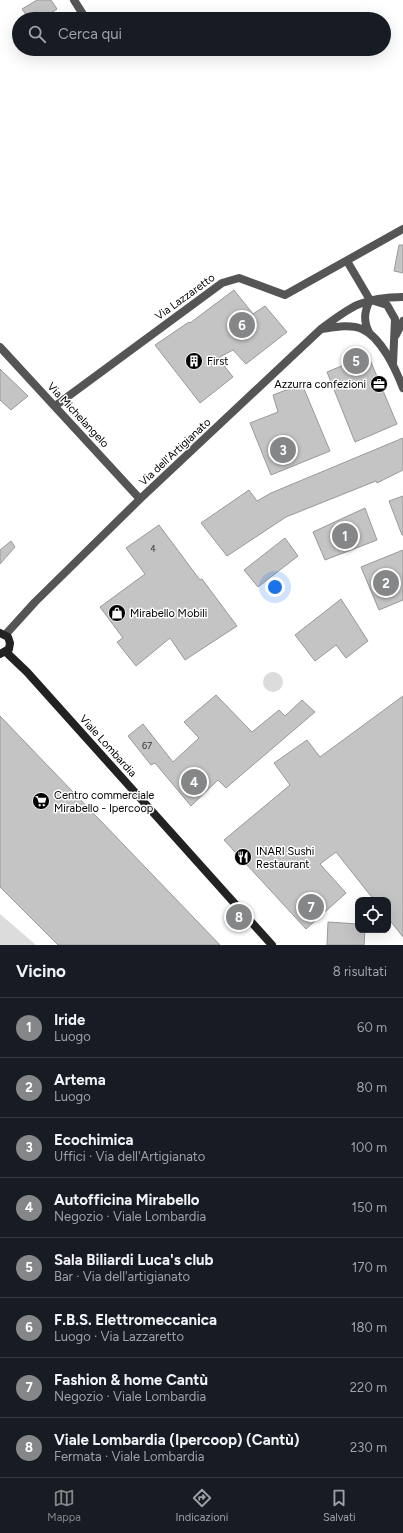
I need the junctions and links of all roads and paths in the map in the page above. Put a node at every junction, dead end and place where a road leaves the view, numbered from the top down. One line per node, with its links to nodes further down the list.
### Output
1 (74, 0): 2 (street)
2 (82, 12)
3 (403, 229): 4 (street, Via Lazzaretto)
4 (347, 261): 6 (street); 14 (street, Via Lazzaretto)
5 (403, 296): 6 (street, Via dell'Artigianato)
6 (370, 300): 8 (street, Via dell'Artigianato); 9 (street); 10 (street)
7 (403, 321): 10 (street)
8 (321, 329): 9 (street); 15 (street, Via dell'Artigianato)
9 (371, 336): 12 (street)
10 (394, 343): 12 (street)
11 (0, 347): 14 (street, Via Michelangelo)
12 (393, 364): 13 (street)
13 (403, 388)
14 (55, 406): 15 (street, Via Michelangelo)
15 (140, 499): 16 (street, Via dell'Artigianato)
16 (3, 633): 17 (main road)
17 (3, 653): 18 (main road, Viale Lombardia)
18 (272, 945)

